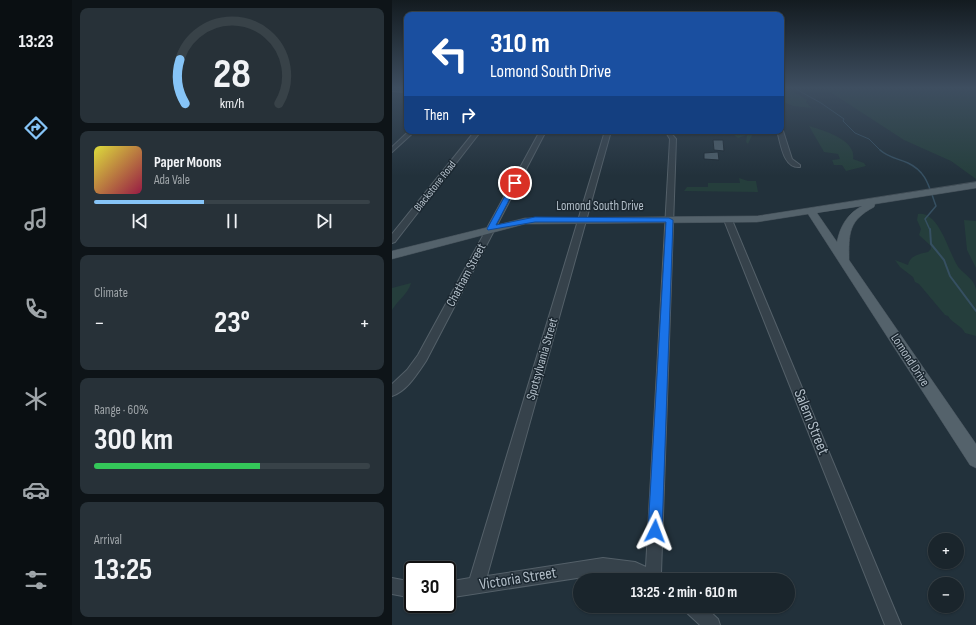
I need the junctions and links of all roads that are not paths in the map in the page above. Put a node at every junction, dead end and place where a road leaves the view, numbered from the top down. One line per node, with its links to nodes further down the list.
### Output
1 (409, 134): 7 (street)
2 (476, 134): 16 (street, Blackstone Road)
3 (541, 134): 15 (street, Chatham Street)
4 (607, 134): 12 (street, Spotsylvania Street)
5 (668, 134): 13 (street)
6 (781, 134): 8 (street)
7 (392, 150)
8 (798, 166)
9 (976, 185): 10 (main road, Lomond Drive)
10 (886, 199): 11 (main road, Lomond Drive); 18 (main road, Lomond Drive)
11 (811, 211): 14 (main road, Lomond South Drive); 18 (main road, Lomond Drive)
12 (582, 220): 13 (main road, Lomond South Drive); 15 (main road, Lomond South Drive); 24 (street, Spotsylvania Street)
13 (669, 220): 14 (main road, Lomond South Drive); 22 (street)
14 (728, 220): 29 (street, Salem Street)
15 (490, 229): 17 (main road, Lomond South Drive); 19 (street, Chatham Street)
16 (392, 240)
17 (392, 255)
18 (844, 260): 20 (main road, Lomond Drive)
19 (392, 391)
20 (976, 459)
21 (643, 573): 24 (street, Victoria Street)
22 (656, 573)
23 (392, 586): 25 (street)
24 (476, 586): 26 (street, Victoria Street)
25 (404, 588)
26 (456, 589)
27 (699, 613): 28 (street)
28 (712, 625)
29 (893, 625)

